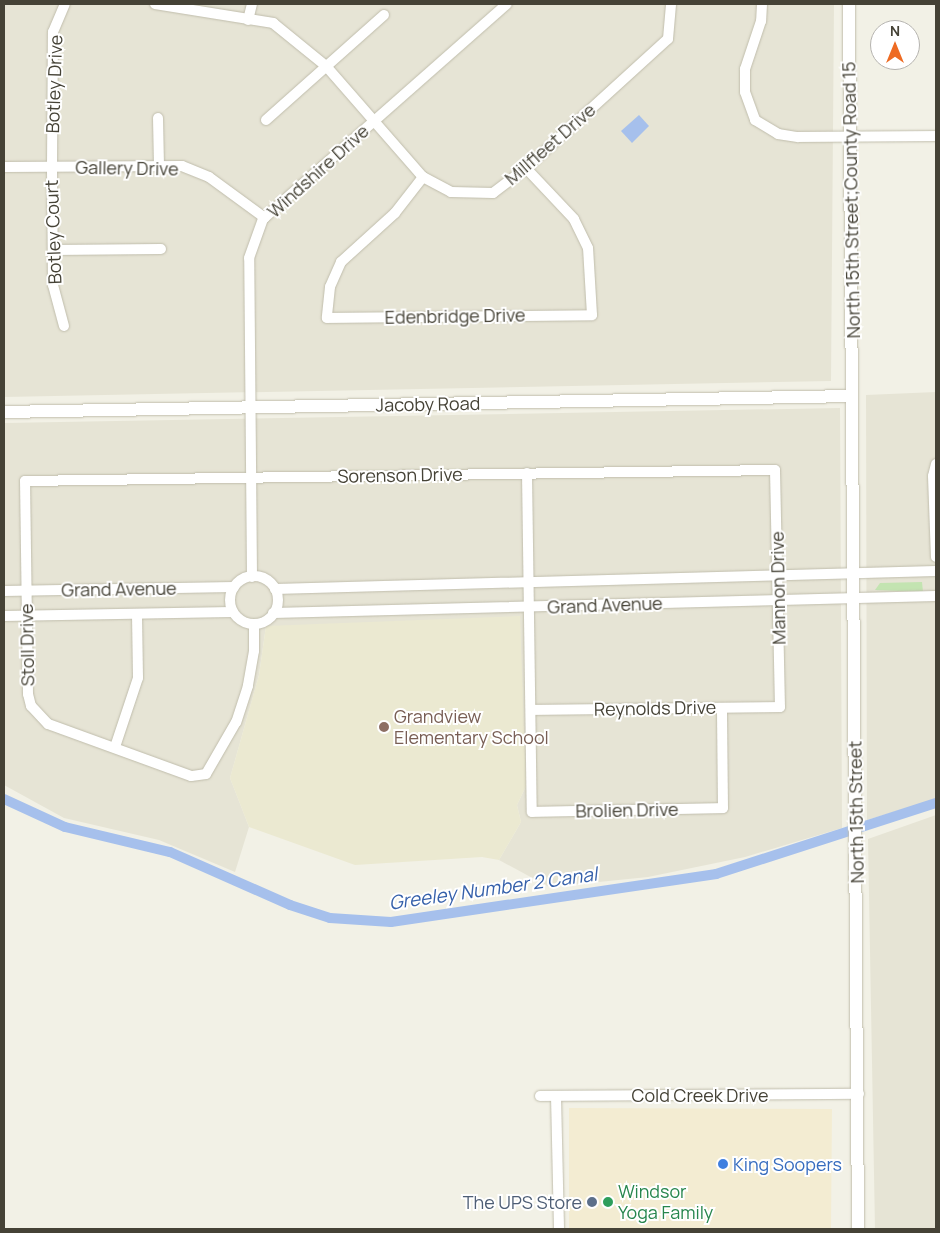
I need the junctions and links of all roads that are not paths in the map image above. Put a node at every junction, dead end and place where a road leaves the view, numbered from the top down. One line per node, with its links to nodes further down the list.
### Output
1 (65, 4): 17 (street, Botley Drive)
2 (155, 4): 9 (street, Millfleet Drive)
3 (252, 4): 9 (street)
4 (507, 4): 13 (street, Windshire Drive)
5 (671, 4): 19 (street, Millfleet Drive)
6 (762, 4): 15 (street)
7 (849, 4): 15 (street, North 15th Street;County Road 15)
8 (384, 15): 10 (street)
9 (248, 20): 10 (street, Millfleet Drive)
10 (326, 66): 12 (street); 13 (street, Millfleet Drive)
11 (158, 118): 16 (street)
12 (266, 120)
13 (375, 120): 20 (street, Millfleet Drive); 21 (street, Windshire Drive)
14 (936, 136): 15 (street)
15 (850, 138): 25 (street, North 15th Street;County Road 15)
16 (158, 166): 17 (street, Gallery Drive); 21 (street, Gallery Drive)
17 (52, 167): 18 (street, Gallery Drive); 23 (street, Botley Court)
18 (4, 168)
19 (526, 168): 20 (street, Millfleet Drive); 20 (street, Edenbridge Drive)
20 (423, 177)
21 (265, 218): 26 (street, Windshire Drive)
22 (161, 249): 23 (street)
23 (53, 250): 24 (street, Botley Court)
24 (64, 326)
25 (852, 396): 26 (street, Jacoby Road); 35 (street, North 15th Street)
26 (250, 407): 27 (street, Jacoby Road); 31 (street, Windshire Drive)
27 (4, 412)
28 (936, 464): 33 (street)
29 (775, 470): 30 (street, Sorenson Drive); 36 (street, Mannon Drive)
30 (527, 473): 31 (street, Sorenson Drive); 38 (street)
31 (251, 478): 32 (street, Sorenson Drive); 37 (street, Windshire Drive)
32 (25, 481): 42 (street, Stoll Drive)
33 (936, 557)
34 (936, 571): 35 (street, Grand Avenue)
35 (854, 574): 36 (street, Grand Avenue); 44 (street, North 15th Street)
36 (778, 576): 38 (street, Grand Avenue); 45 (street, Mannon Drive)
37 (252, 577): 39 (street); 40 (street)
38 (528, 582): 40 (street, Grand Avenue); 46 (street)
39 (234, 587): 42 (street, Grand Avenue); 47 (street)
40 (275, 589): 48 (street)
41 (4, 591): 42 (street, Grand Avenue)
42 (26, 591): 51 (street, Stoll Drive)
43 (936, 596): 44 (street, Grand Avenue)
44 (854, 598): 45 (street, Grand Avenue); 57 (street, North 15th Street)
45 (778, 600): 46 (street, Grand Avenue); 53 (street, Mannon Drive)
46 (529, 606): 48 (street, Grand Avenue); 55 (street)
47 (232, 612): 49 (street, Grand Avenue); 52 (street)
48 (273, 613): 52 (street)
49 (137, 614): 51 (street, Grand Avenue); 56 (street)
50 (4, 616): 51 (street, Grand Avenue)
51 (27, 616): 56 (street, Stoll Drive)
52 (254, 624): 56 (street, Stoll Drive)
53 (780, 707): 54 (street, Reynolds Drive)
54 (722, 708): 55 (street, Reynolds Drive); 55 (street, Brolien Drive)
55 (531, 710)
56 (115, 747)
57 (859, 1094): 59 (street, Cold Creek Drive); 61 (street, North 15th Street)
58 (540, 1096): 59 (street, Cold Creek Drive)
59 (556, 1096): 60 (street)
60 (559, 1229)
61 (858, 1229)

